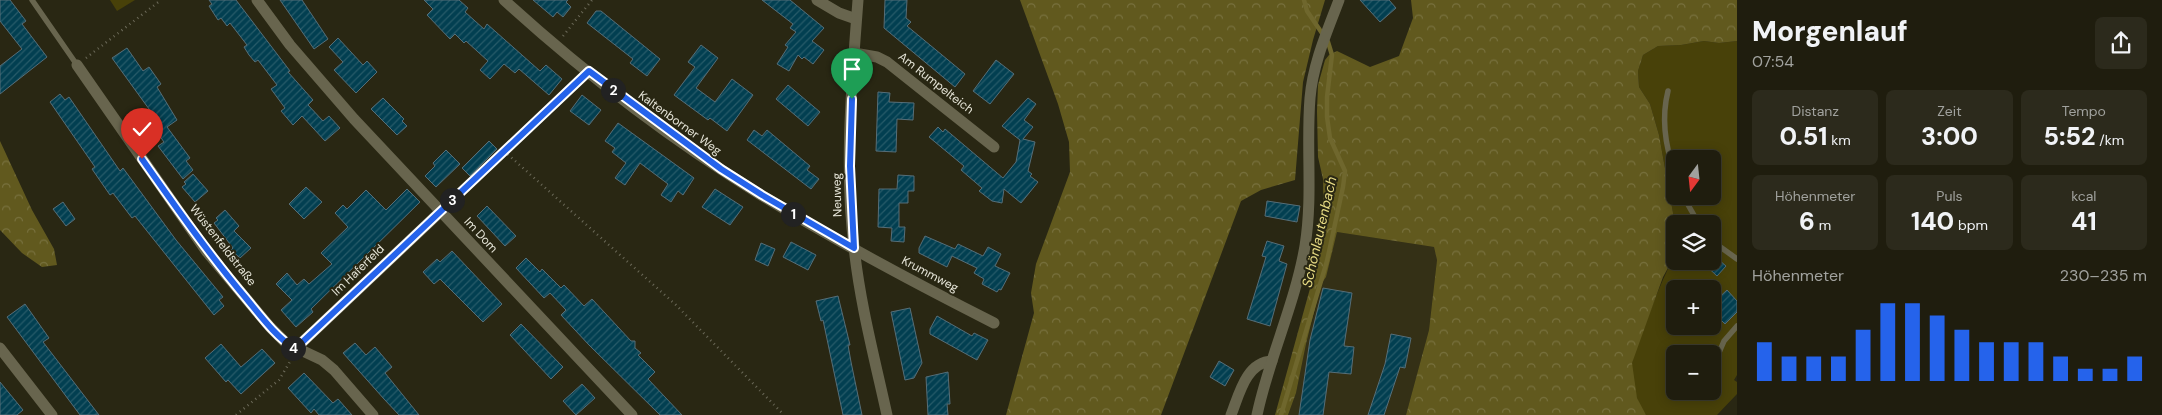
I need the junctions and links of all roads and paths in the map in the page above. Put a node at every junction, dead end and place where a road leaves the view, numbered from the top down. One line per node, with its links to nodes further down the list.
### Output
1 (32, 0): 12 (lane)
2 (161, 0): 12 (path)
3 (257, 0): 18 (street, Im Dom)
4 (504, 0): 10 (street, Kaltenborner Weg)
5 (592, 0): 10 (path)
6 (817, 0): 9 (street)
7 (858, 0): 9 (street, Neuweg)
8 (1339, 0): 27 (street)
9 (856, 19): 11 (street, Neuweg)
10 (556, 44): 13 (street, Kaltenborner Weg)
11 (854, 53): 15 (street, Am Rumpelteich); 20 (street, Neuweg)
12 (77, 65): 26 (street, Wüstenfeldstraße)
13 (589, 71): 17 (path); 20 (street, Kaltenborner Weg)
14 (1668, 90): 16 (lane)
15 (994, 147)
16 (1670, 150)
17 (504, 151): 18 (path); 32 (path)
18 (440, 212): 26 (street, Im Haferfeld); 31 (street, Im Dom)
19 (1721, 247): 21 (lane)
20 (854, 248): 22 (street, Krummweg); 33 (street, Neuweg)
21 (1737, 259)
22 (994, 323)
23 (1737, 326): 25 (lane)
24 (0, 348): 28 (street)
25 (1721, 348)
26 (295, 349): 29 (path); 30 (street, Wüstenfeldstraße)
27 (1272, 361): 34 (street); 35 (street)
28 (52, 415)
29 (236, 415)
30 (373, 415)
31 (632, 415)
32 (784, 415)
33 (887, 415)
34 (1231, 415)
35 (1257, 415)

